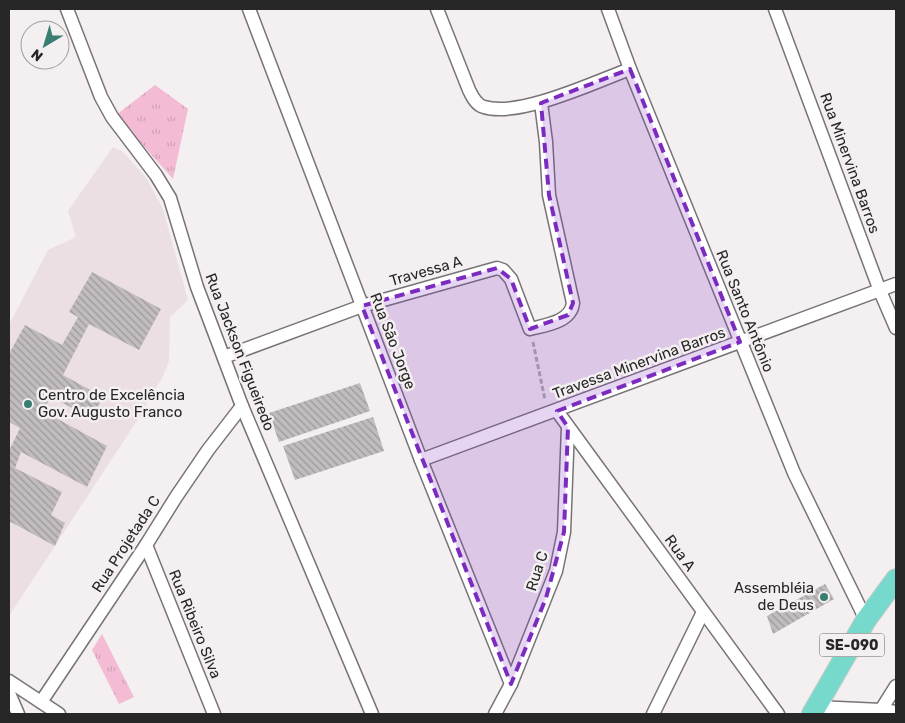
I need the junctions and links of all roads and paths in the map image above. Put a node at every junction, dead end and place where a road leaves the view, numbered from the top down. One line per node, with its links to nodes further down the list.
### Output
1 (67, 9): 14 (street, Rua Jackson Figueiredo)
2 (248, 9): 10 (street, Rua São Jorge)
3 (436, 9): 7 (street)
4 (608, 9): 6 (street, Rua Santo Antônio)
5 (775, 9): 9 (street, Rua Minervina Barros)
6 (630, 69): 7 (street); 13 (street, Rua Santo Antônio)
7 (541, 102): 12 (street)
8 (896, 284): 9 (street, Travessa Minervina Barros)
9 (880, 291): 11 (street, Rua Minervina Barros); 13 (street, Travessa Minervina Barros)
10 (362, 306): 12 (street, Travessa A); 14 (street, Travessa A); 18 (street, Rua São Jorge)
11 (896, 328)
12 (530, 329): 16 (path)
13 (740, 342): 16 (street, Travessa Minervina Barros); 22 (street, Rua Santo Antônio)
14 (224, 357): 15 (street, Rua Jackson Figueiredo)
15 (242, 406): 19 (street, Rua Projetada C); 34 (street, Rua Jackson Figueiredo)
16 (557, 411): 17 (street, Rua A); 18 (street, Travessa Minervina Barros)
17 (568, 428): 21 (street, Rua A); 24 (street, Rua C)
18 (421, 460): 24 (street, Rua São Jorge)
19 (146, 545): 27 (street, Rua Projetada C); 33 (street, Rua Ribeiro Silva)
20 (896, 579): 22 (main road, SE-090)
21 (703, 612): 36 (street); 37 (street, Rua A)
22 (866, 620): 28 (main road, SE-090)
23 (9, 681): 27 (street)
24 (511, 684): 35 (street, Rua C)
25 (896, 686): 29 (street)
26 (9, 693): 31 (street)
27 (41, 702): 32 (street)
28 (814, 710): 29 (street)
29 (881, 710): 30 (street)
30 (896, 712)
31 (18, 714)
32 (59, 714)
33 (214, 714)
34 (372, 714)
35 (494, 714)
36 (654, 714)
37 (778, 714)

